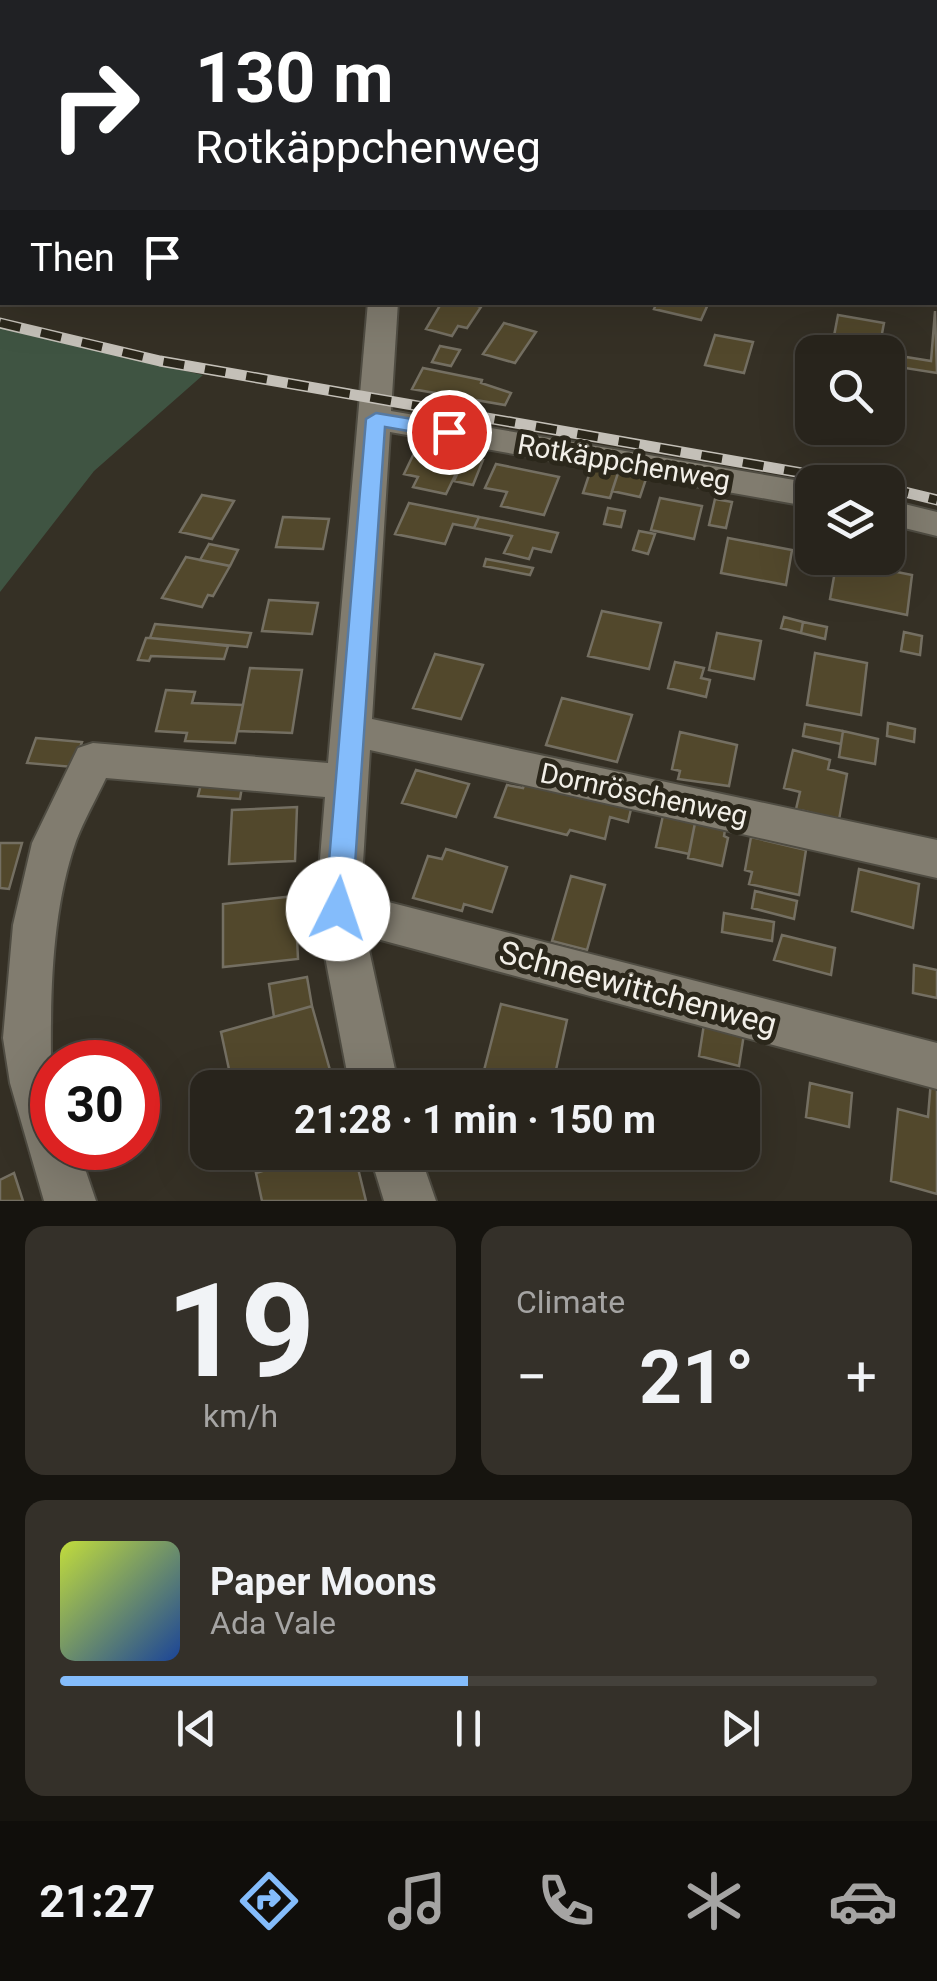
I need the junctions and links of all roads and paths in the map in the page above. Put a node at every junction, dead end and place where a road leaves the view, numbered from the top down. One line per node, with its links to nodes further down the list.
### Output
1 (383, 305): 2 (street)
2 (376, 419): 3 (street, Rotkäppchenweg); 6 (street)
3 (795, 492)
4 (905, 516): 5 (street)
5 (937, 524)
6 (350, 730): 7 (street); 8 (street, Dornröschenweg)
7 (346, 782): 9 (street); 10 (street)
8 (937, 859)
9 (338, 909): 11 (street, Schneewittchenweg); 12 (street)
10 (14, 1041): 13 (street)
11 (937, 1066)
12 (371, 1070)
13 (30, 1075)
14 (60, 1170): 16 (street)
15 (400, 1170): 17 (street)
16 (70, 1201)
17 (410, 1201)

